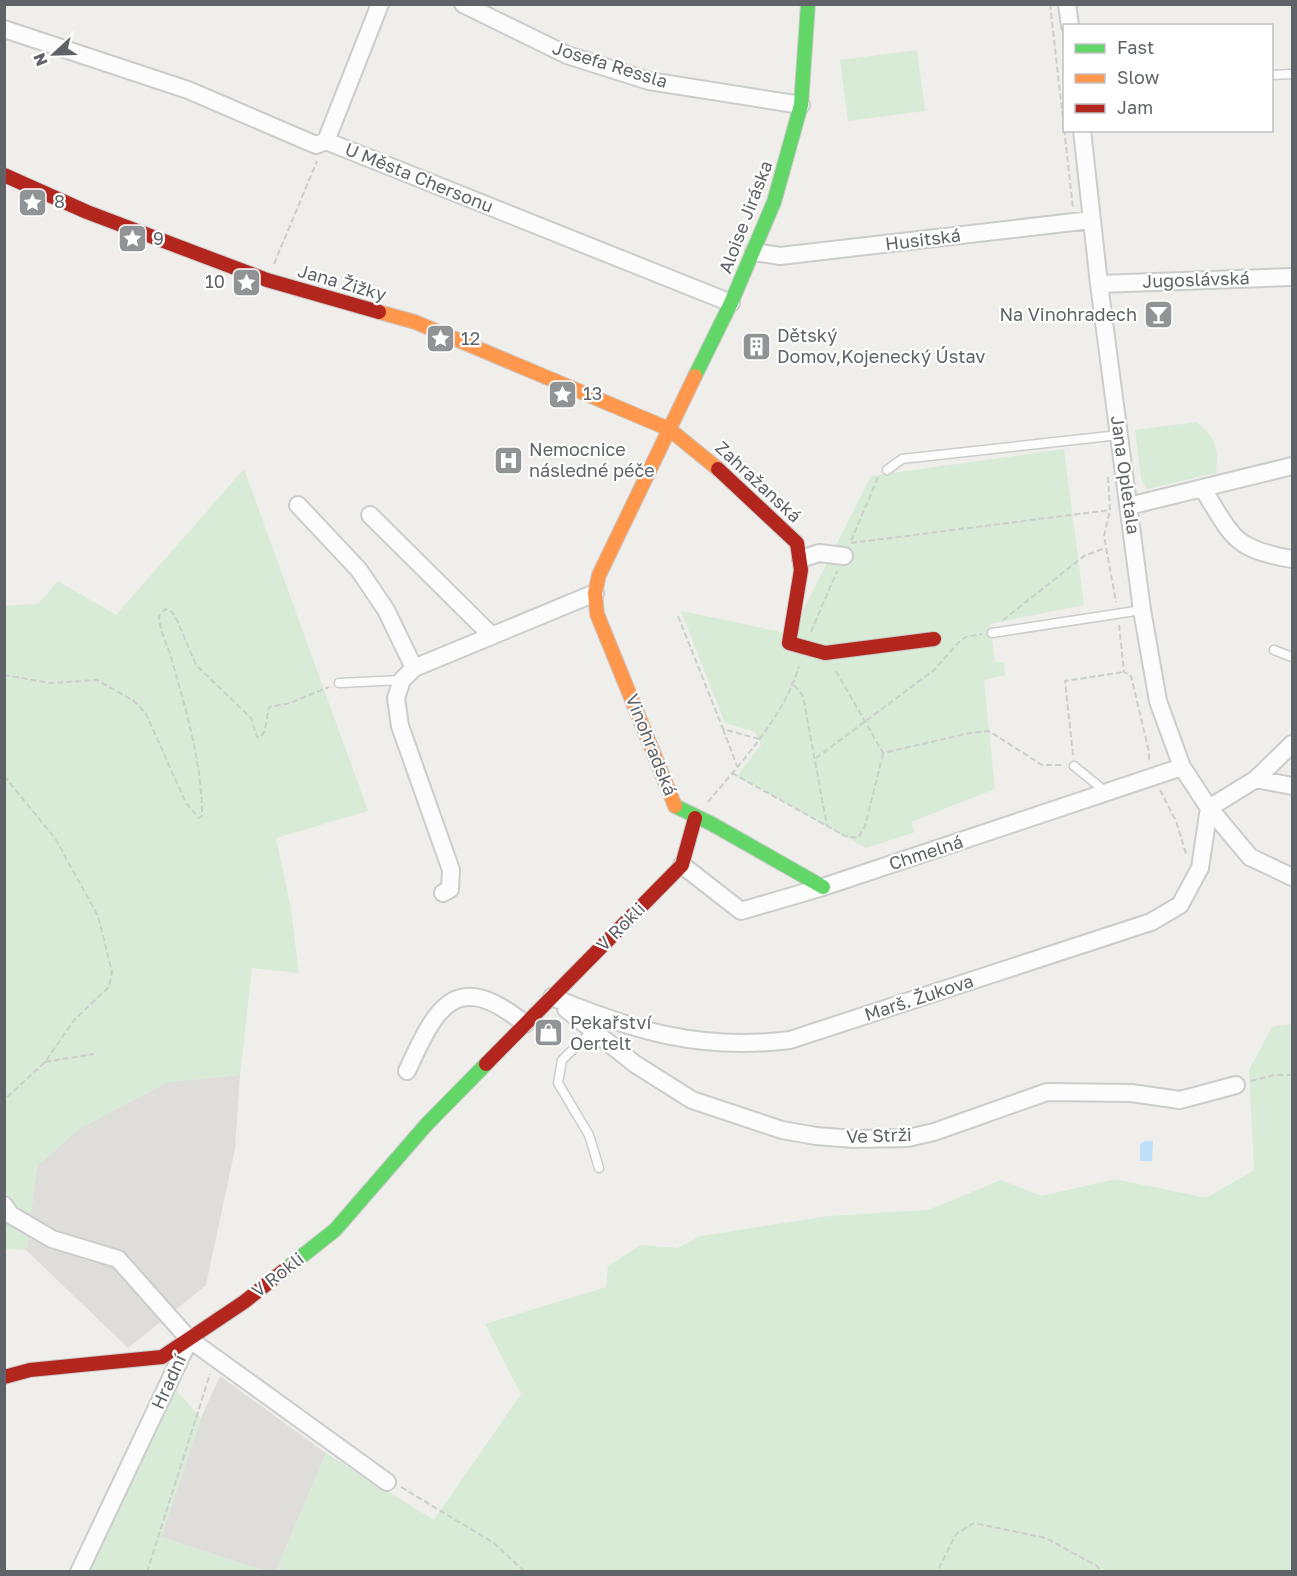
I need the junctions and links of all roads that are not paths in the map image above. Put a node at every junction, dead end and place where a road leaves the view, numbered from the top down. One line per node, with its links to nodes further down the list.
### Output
1 (380, 4): 12 (street)
2 (463, 4): 5 (street, Josefa Ressla)
3 (808, 4): 10 (street, Aloise Jiráska)
4 (1068, 4): 6 (street)
5 (477, 9): 10 (street, Josefa Ressla)
6 (1070, 24)
7 (4, 28): 12 (street, U Města Chersonu)
8 (1293, 74): 9 (lane)
9 (1273, 75)
10 (801, 105): 15 (street, Aloise Jiráska)
11 (1082, 132): 14 (street, Jana Opletala)
12 (326, 141): 18 (street, U Města Chersonu)
13 (4, 175): 19 (street, Jana Žižky)
14 (1091, 220): 15 (street, Husitská); 17 (street, Jana Opletala)
15 (754, 252): 18 (street, Aloise Jiráska)
16 (1293, 277): 17 (street, Jugoslávská)
17 (1099, 284): 20 (street, Jana Opletala)
18 (731, 303): 19 (street, Aloise Jiráska)
19 (669, 429): 28 (street, Zahražanská); 30 (street, Vinohradská)
20 (1119, 435): 22 (lane); 25 (street, Jana Opletala)
21 (1293, 466): 23 (street)
22 (887, 470)
23 (1203, 489): 25 (street); 29 (street)
24 (298, 505): 37 (street)
25 (1130, 506): 31 (street, Jana Opletala)
26 (370, 515): 33 (street)
27 (847, 549): 28 (street)
28 (801, 559): 34 (street)
29 (1293, 559)
30 (595, 593): 33 (street); 46 (street, Vinohradská)
31 (1142, 610): 32 (lane); 41 (street, Jana Opletala)
32 (992, 633)
33 (492, 636): 37 (street)
34 (934, 639)
35 (1275, 650): 36 (lane)
36 (1293, 657)
37 (408, 674): 38 (lane); 50 (street)
38 (339, 683)
39 (1293, 744): 42 (street)
40 (1074, 766): 44 (lane)
41 (1182, 767): 44 (street, Chmelná); 45 (street, Jana Opletala)
42 (1256, 779): 43 (street); 45 (street)
43 (1293, 786)
44 (1107, 792): 49 (street, Chmelná)
45 (1209, 808): 48 (street, Jana Opletala); 51 (street, Marš. Žukova)
46 (694, 818): 47 (street); 49 (street, Vinohradská)
47 (682, 865): 49 (street, Chmelná); 51 (street, V Rokli)
48 (1293, 877)
49 (823, 887)
50 (444, 892)
51 (552, 996): 52 (street, V Rokli); 53 (street, Ve Strži)
52 (525, 1024): 54 (street); 58 (street, V Rokli)
53 (593, 1030): 55 (street, Ve Strži); 56 (lane)
54 (408, 1071)
55 (1236, 1085)
56 (599, 1168)
57 (4, 1205): 58 (street, Hradní)
58 (189, 1339): 59 (street, V Rokli); 60 (street); 61 (street, Hradní)
59 (4, 1377)
60 (387, 1482)
61 (79, 1572)

